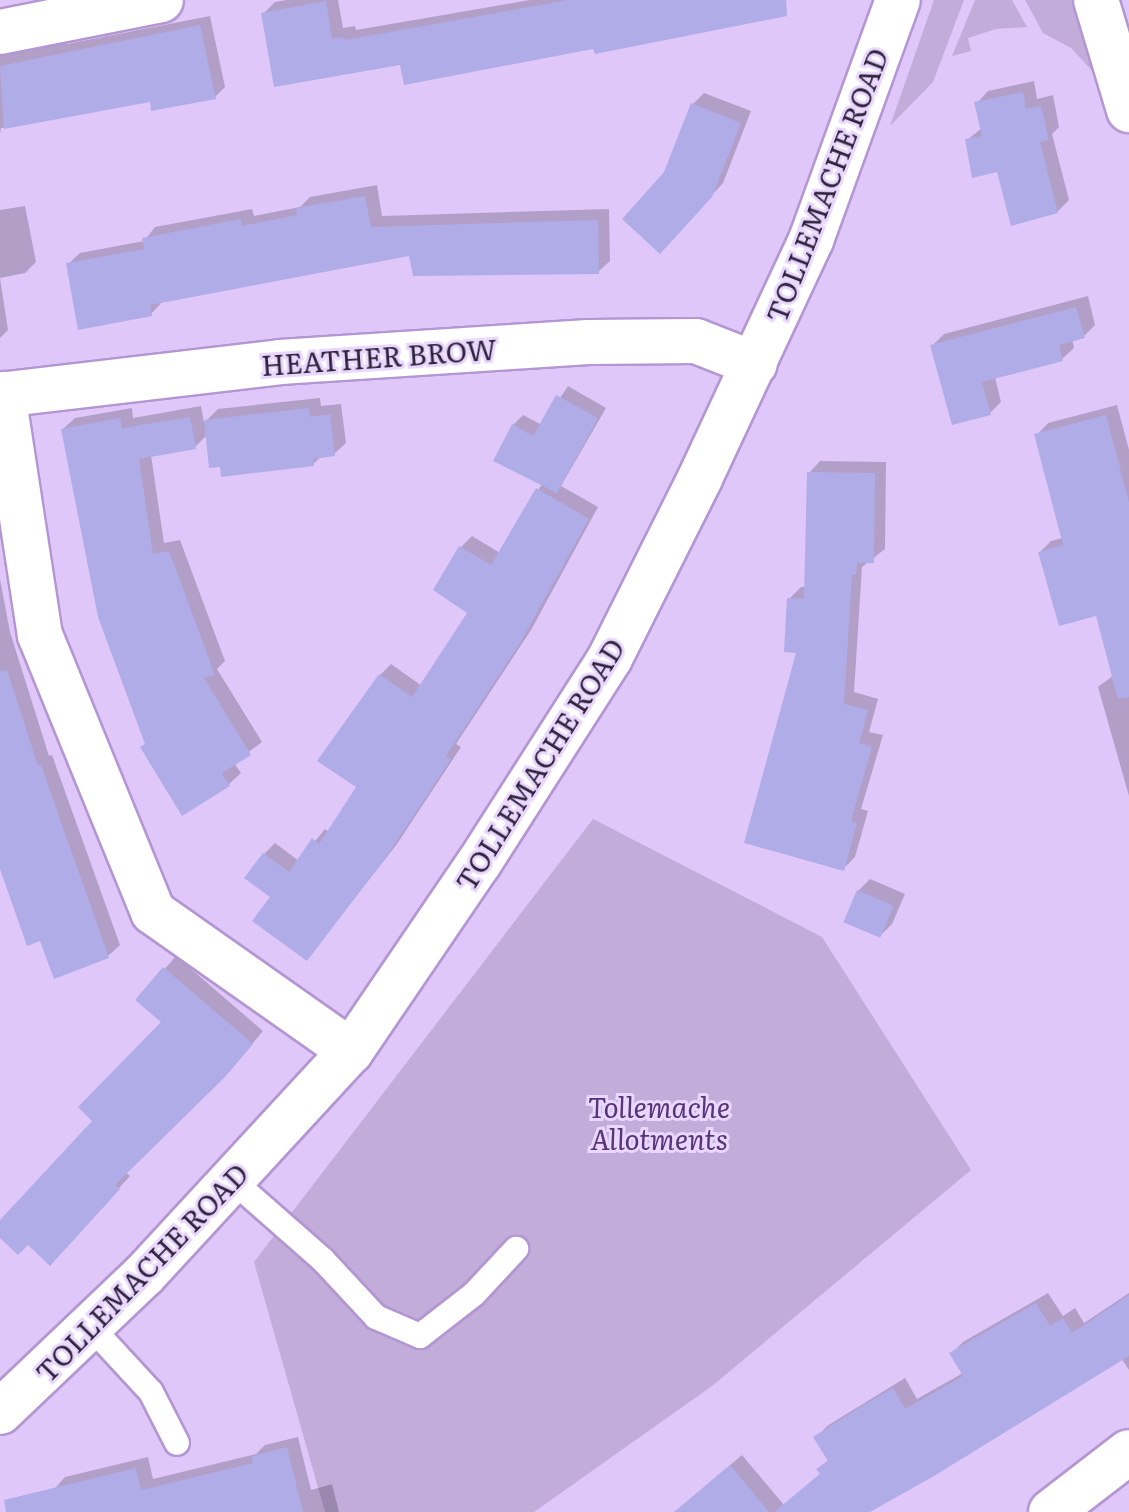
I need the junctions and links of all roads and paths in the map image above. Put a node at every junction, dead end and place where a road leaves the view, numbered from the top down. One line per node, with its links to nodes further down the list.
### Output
1 (161, 0): 4 (street)
2 (898, 0): 6 (street, TOLLEMACHE ROAD)
3 (1096, 0): 5 (street)
4 (0, 32)
5 (1129, 110)
6 (755, 364): 7 (street, HEATHER BROW); 8 (street, TOLLEMACHE ROAD)
7 (2, 395): 8 (street)
8 (351, 1051): 9 (street, TOLLEMACHE ROAD)
9 (232, 1180): 10 (lane); 11 (street, TOLLEMACHE ROAD)
10 (516, 1249)
11 (91, 1327): 12 (street, TOLLEMACHE ROAD); 13 (lane)
12 (0, 1412)
13 (177, 1443)
14 (1129, 1452): 15 (street)
15 (1051, 1512)

